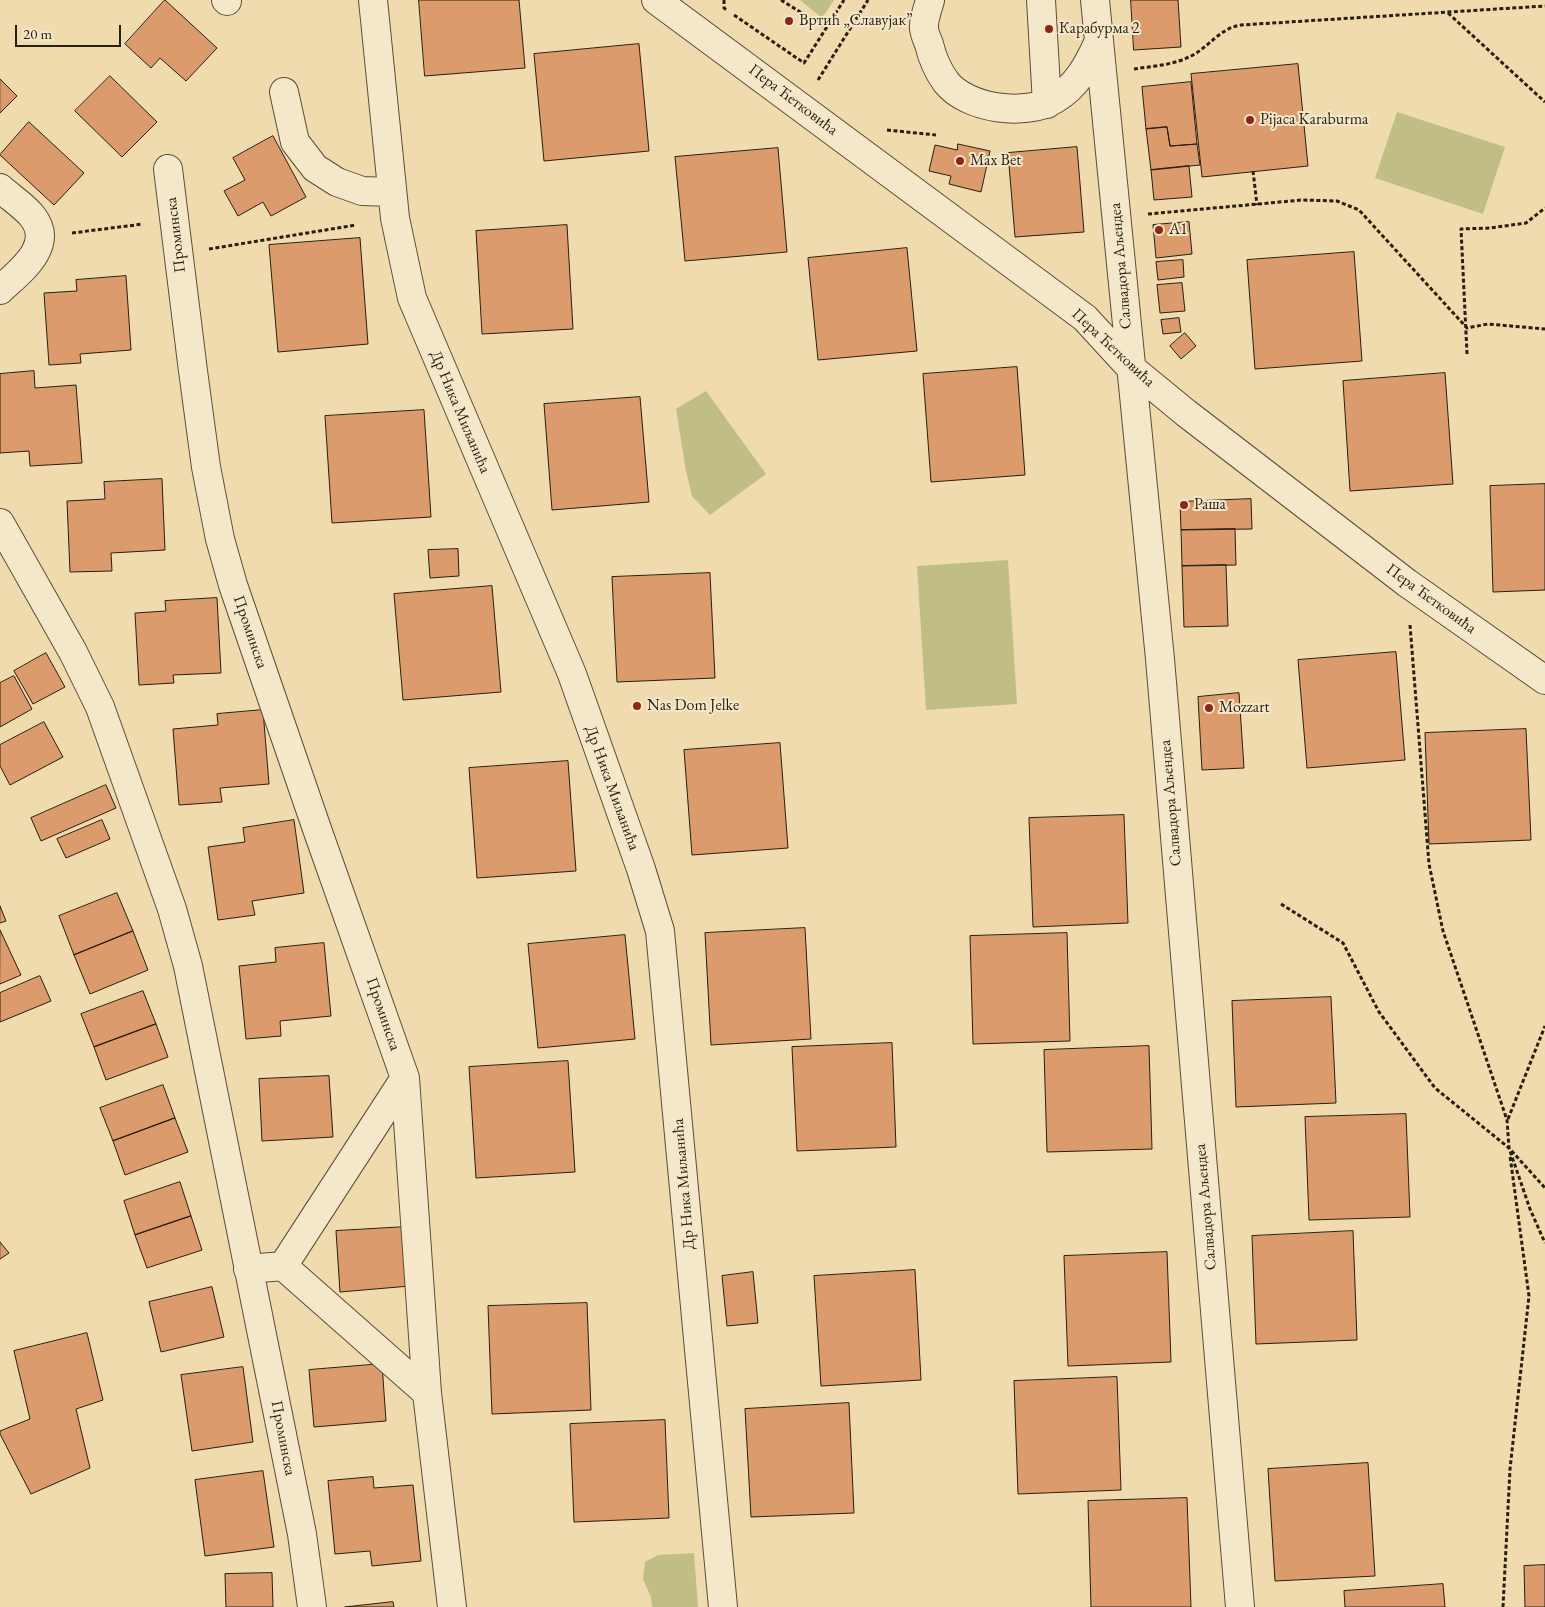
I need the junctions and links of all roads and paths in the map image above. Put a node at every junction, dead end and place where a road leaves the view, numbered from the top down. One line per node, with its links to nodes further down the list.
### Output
1 (373, 0): 25 (street, Др Ника Миљанића)
2 (656, 0): 35 (street, Пера Ћетковића)
3 (724, 0): 12 (path)
4 (781, 0): 12 (path)
5 (844, 0): 12 (path)
6 (868, 0): 15 (path)
7 (930, 0): 18 (street)
8 (1041, 0): 18 (street)
9 (1095, 0): 13 (street, Салвадора Аљендеа)
10 (1545, 6): 11 (path)
11 (1448, 12): 14 (path); 17 (path)
12 (826, 28)
13 (1098, 43): 18 (street); 35 (street, Салвадора Аљендеа)
14 (1131, 70)
15 (814, 87)
16 (284, 92): 25 (street)
17 (1545, 102)
18 (1047, 104)
19 (885, 130): 20 (path)
20 (936, 135)
21 (168, 168): 28 (street, Проминска)
22 (1253, 171): 24 (path)
23 (0, 188): 29 (street)
24 (1257, 204): 27 (path); 32 (path)
25 (394, 205): 30 (path); 51 (street, Др Ника Миљанића)
26 (1545, 208): 32 (path)
27 (1145, 214)
28 (175, 220): 29 (path); 30 (street, Проминска)
29 (39, 241): 31 (street)
30 (179, 255): 41 (street, Проминска)
31 (0, 290)
32 (1467, 328): 33 (path); 34 (path)
33 (1545, 329)
34 (1467, 354)
35 (1130, 367): 37 (street, Пера Ћетковића); 52 (street, Салвадора Аљендеа)
36 (0, 523): 47 (street, Проминска)
37 (1407, 583): 38 (street, Пера Ћетковића); 42 (path)
38 (1545, 680)
39 (1281, 904): 43 (path)
40 (1545, 1026): 42 (path)
41 (405, 1078): 46 (street); 48 (street, Проминска)
42 (1507, 1120): 43 (path)
43 (1509, 1148): 44 (path); 45 (path); 53 (path)
44 (1545, 1188)
45 (1545, 1242)
46 (284, 1266): 47 (street); 48 (street)
47 (248, 1269): 49 (street, Проминска)
48 (427, 1393): 50 (street, Проминска)
49 (312, 1607)
50 (452, 1607)
51 (723, 1607)
52 (1240, 1607)
53 (1504, 1607)

